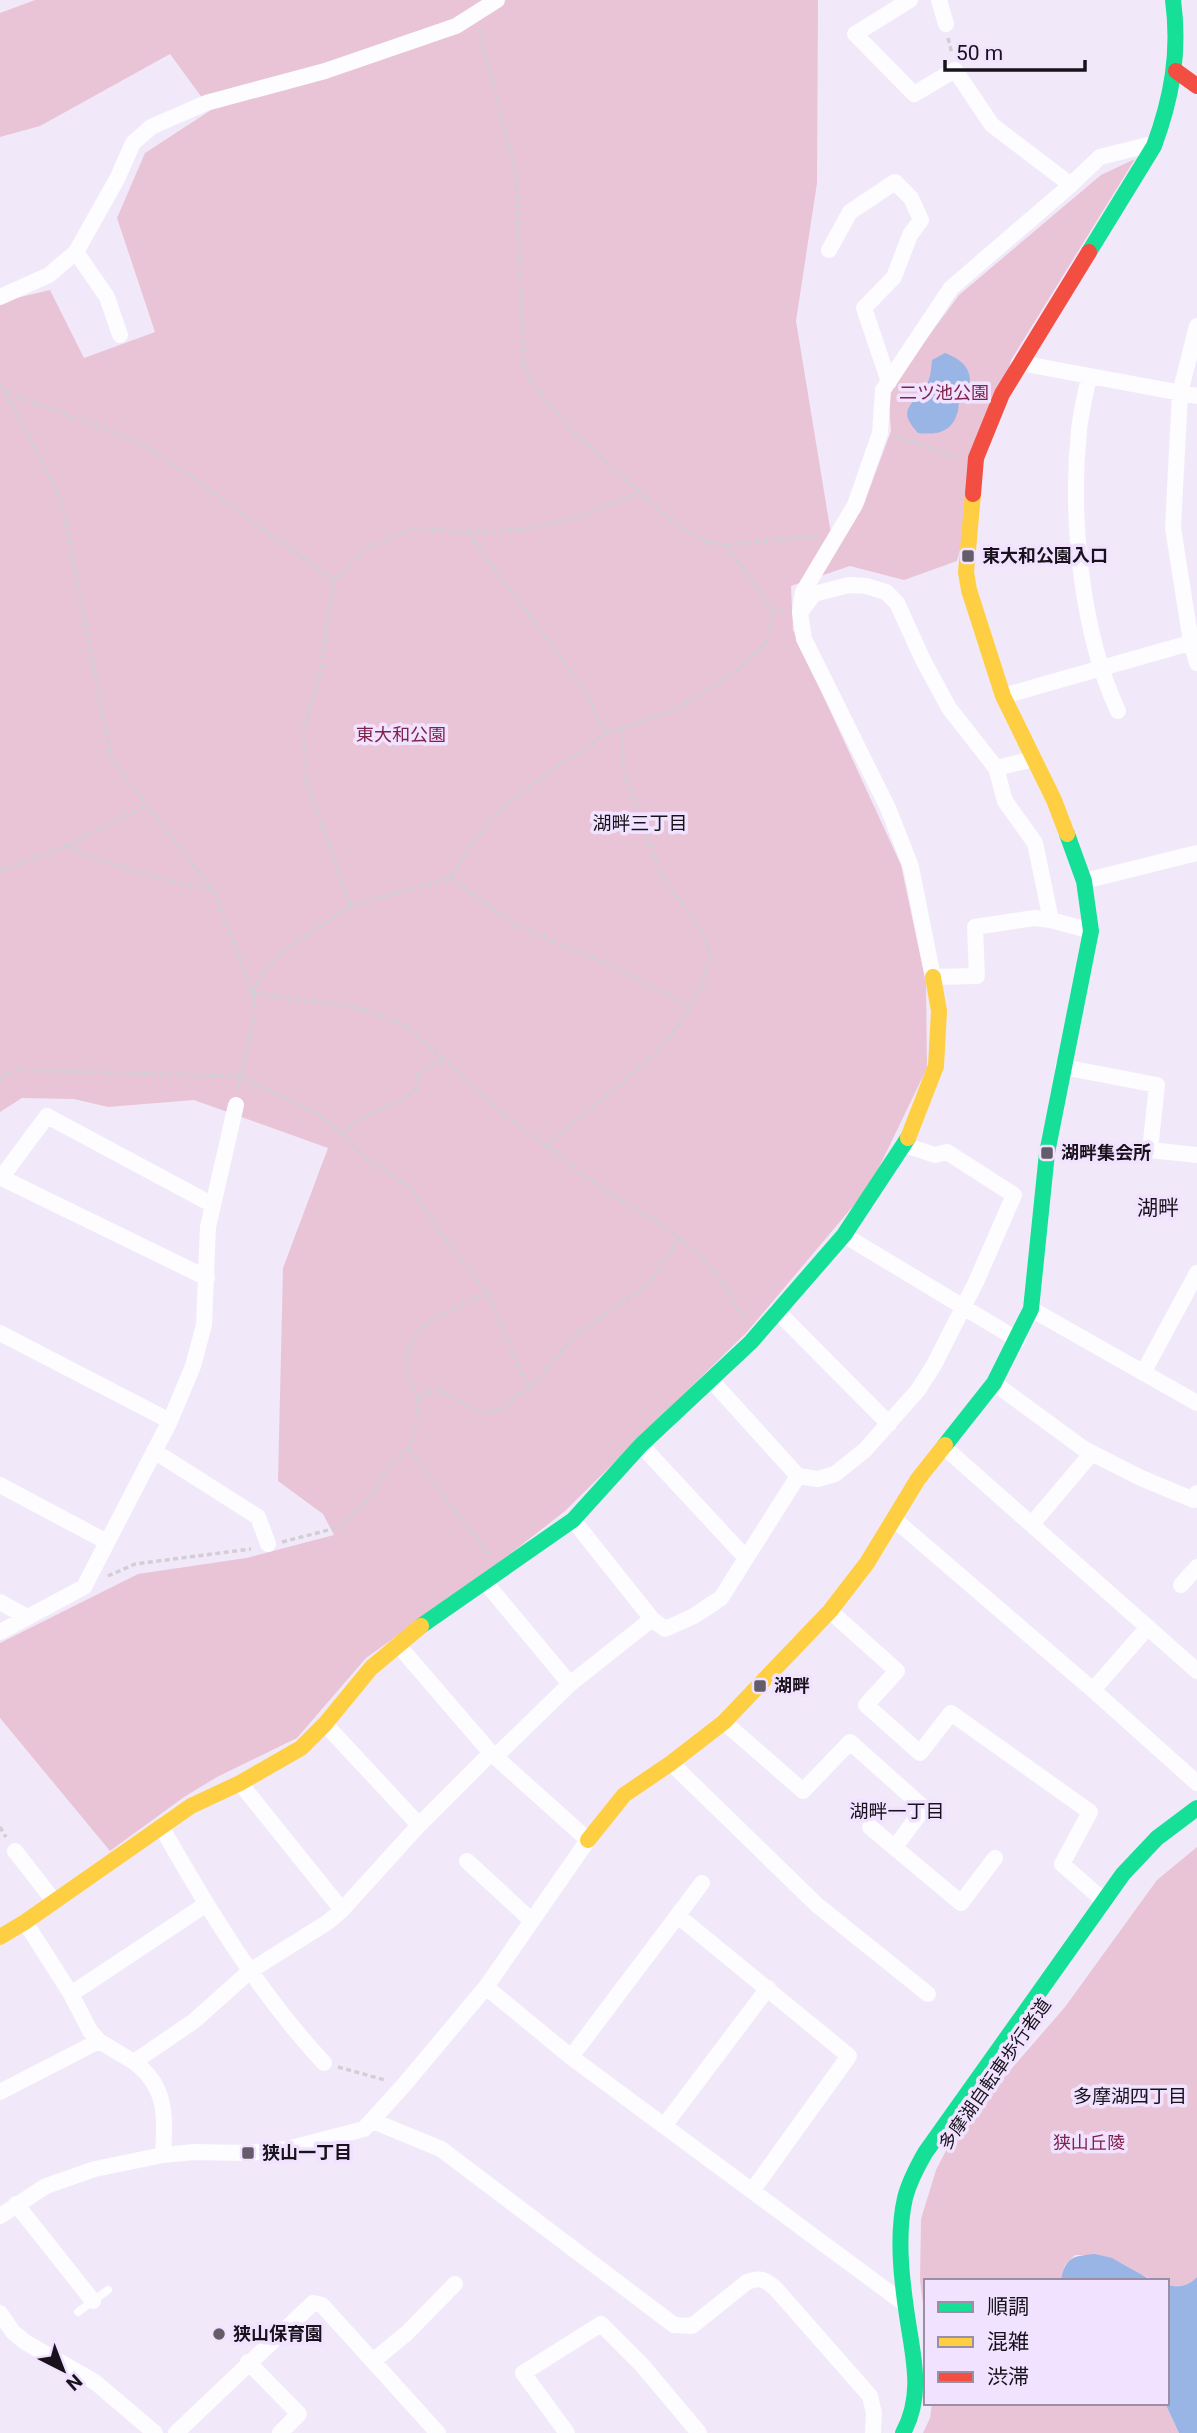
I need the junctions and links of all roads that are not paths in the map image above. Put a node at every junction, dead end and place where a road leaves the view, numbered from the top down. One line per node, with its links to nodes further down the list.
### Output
1 (497, 0): 11 (street)
2 (910, 0): 9 (street)
3 (939, 0): 5 (street)
4 (1173, 0): 6 (street)
5 (946, 24)
6 (1176, 71): 7 (street); 8 (street)
7 (1197, 86)
8 (1154, 146): 9 (street); 15 (street)
9 (1071, 185): 17 (street)
10 (830, 250): 17 (street)
11 (76, 252): 12 (street); 14 (street)
12 (0, 297)
13 (1197, 326): 18 (street)
14 (120, 335)
15 (1020, 363): 16 (street); 24 (street)
16 (1089, 377): 18 (street); 23 (street)
17 (889, 382): 20 (street)
18 (1180, 393): 19 (street); 21 (street)
19 (1197, 396)
20 (800, 612): 27 (street); 32 (street)
21 (1194, 642): 22 (street); 23 (street)
22 (1197, 663)
23 (1102, 668): 24 (street); 25 (street)
24 (1003, 696): 26 (street)
25 (1118, 711)
26 (1034, 759): 27 (street); 29 (street)
27 (996, 768): 30 (street)
28 (1197, 853): 29 (street)
29 (1084, 881): 31 (street)
30 (1051, 920): 31 (street); 32 (street)
31 (1091, 931): 33 (street)
32 (933, 977): 35 (street)
33 (1063, 1067): 36 (street); 43 (street)
34 (236, 1105): 38 (street)
35 (905, 1145): 39 (street); 42 (street)
36 (1197, 1155)
37 (1, 1177): 38 (street); 41 (street)
38 (213, 1205): 41 (street)
39 (844, 1235): 42 (street); 44 (street)
40 (1197, 1273): 47 (street)
41 (207, 1278): 51 (street)
42 (962, 1308): 46 (street); 52 (street)
43 (1031, 1309): 46 (street); 47 (street)
44 (777, 1311): 48 (street); 52 (street)
45 (0, 1333): 51 (street)
46 (1018, 1340): 49 (street)
47 (1143, 1373): 50 (street)
48 (711, 1380): 53 (street); 57 (street)
49 (994, 1383): 54 (street); 56 (street)
50 (1197, 1403)
51 (170, 1421): 55 (street)
52 (889, 1424): 57 (street)
53 (641, 1445): 61 (street); 65 (street)
54 (944, 1447): 60 (street); 62 (street)
55 (155, 1451): 63 (street); 64 (street)
56 (1092, 1453): 59 (street); 62 (street)
57 (797, 1476): 65 (street)
58 (0, 1485): 63 (street)
59 (1196, 1498)
60 (894, 1519): 70 (street); 78 (street)
61 (572, 1520): 67 (street); 72 (street)
62 (1032, 1524): 73 (street)
63 (107, 1542): 71 (street)
64 (268, 1544)
65 (747, 1558): 72 (street)
66 (1197, 1567): 68 (street)
67 (485, 1581): 75 (street); 77 (street)
68 (1181, 1585)
69 (0, 1602): 71 (street)
70 (830, 1611): 79 (street); 95 (street)
71 (27, 1617): 74 (street)
72 (652, 1619): 77 (street)
73 (1148, 1627): 76 (street); 78 (street)
74 (0, 1632)
75 (398, 1645): 80 (street); 81 (street)
76 (1197, 1671)
77 (570, 1684): 81 (street)
78 (1093, 1690): 84 (street)
79 (724, 1722): 82 (street); 90 (street)
80 (325, 1724): 83 (street); 86 (street)
81 (493, 1755): 86 (street); 89 (street)
82 (671, 1763): 89 (street); 107 (street)
83 (240, 1783): 88 (street); 98 (street)
84 (1197, 1783)
85 (1197, 1808): 95 (street)
86 (419, 1825): 98 (street)
87 (870, 1827): 90 (street)
88 (162, 1828): 96 (street); 97 (street)
89 (589, 1840): 100 (street)
90 (895, 1847): 92 (street)
91 (15, 1851): 96 (street)
92 (995, 1858)
93 (467, 1861): 100 (street)
94 (702, 1883): 99 (street)
95 (1103, 1900): 122 (street)
96 (54, 1901): 101 (street)
97 (205, 1905): 103 (street); 106 (street)
98 (342, 1910): 103 (street)
99 (678, 1916): 105 (street); 109 (street)
100 (532, 1920): 104 (street)
101 (25, 1923): 102 (street); 106 (street)
102 (0, 1937)
103 (250, 1971): 110 (street); 111 (street)
104 (485, 1987): 109 (street); 113 (street)
105 (768, 1988): 114 (street); 116 (street)
106 (71, 1994): 108 (street)
107 (928, 1994)
108 (99, 2041): 110 (street); 112 (street)
109 (571, 2057): 114 (street)
110 (134, 2062): 115 (street)
111 (324, 2063)
112 (0, 2092)
113 (373, 2121): 115 (street); 133 (street)
114 (664, 2126): 116 (street)
115 (163, 2155): 117 (street)
116 (752, 2191): 122 (street)
117 (16, 2204): 118 (street); 121 (street)
118 (0, 2216)
119 (455, 2284): 125 (street)
120 (108, 2290): 121 (lane)
121 (93, 2301): 124 (lane)
122 (905, 2304): 134 (street)
123 (0, 2312): 127 (street)
124 (78, 2312)
125 (373, 2361): 126 (street); 130 (street)
126 (248, 2362): 128 (street); 129 (street)
127 (155, 2433)
128 (176, 2433)
129 (280, 2433)
130 (438, 2433)
131 (567, 2433): 132 (street)
132 (699, 2433)
133 (873, 2433)
134 (903, 2433)

